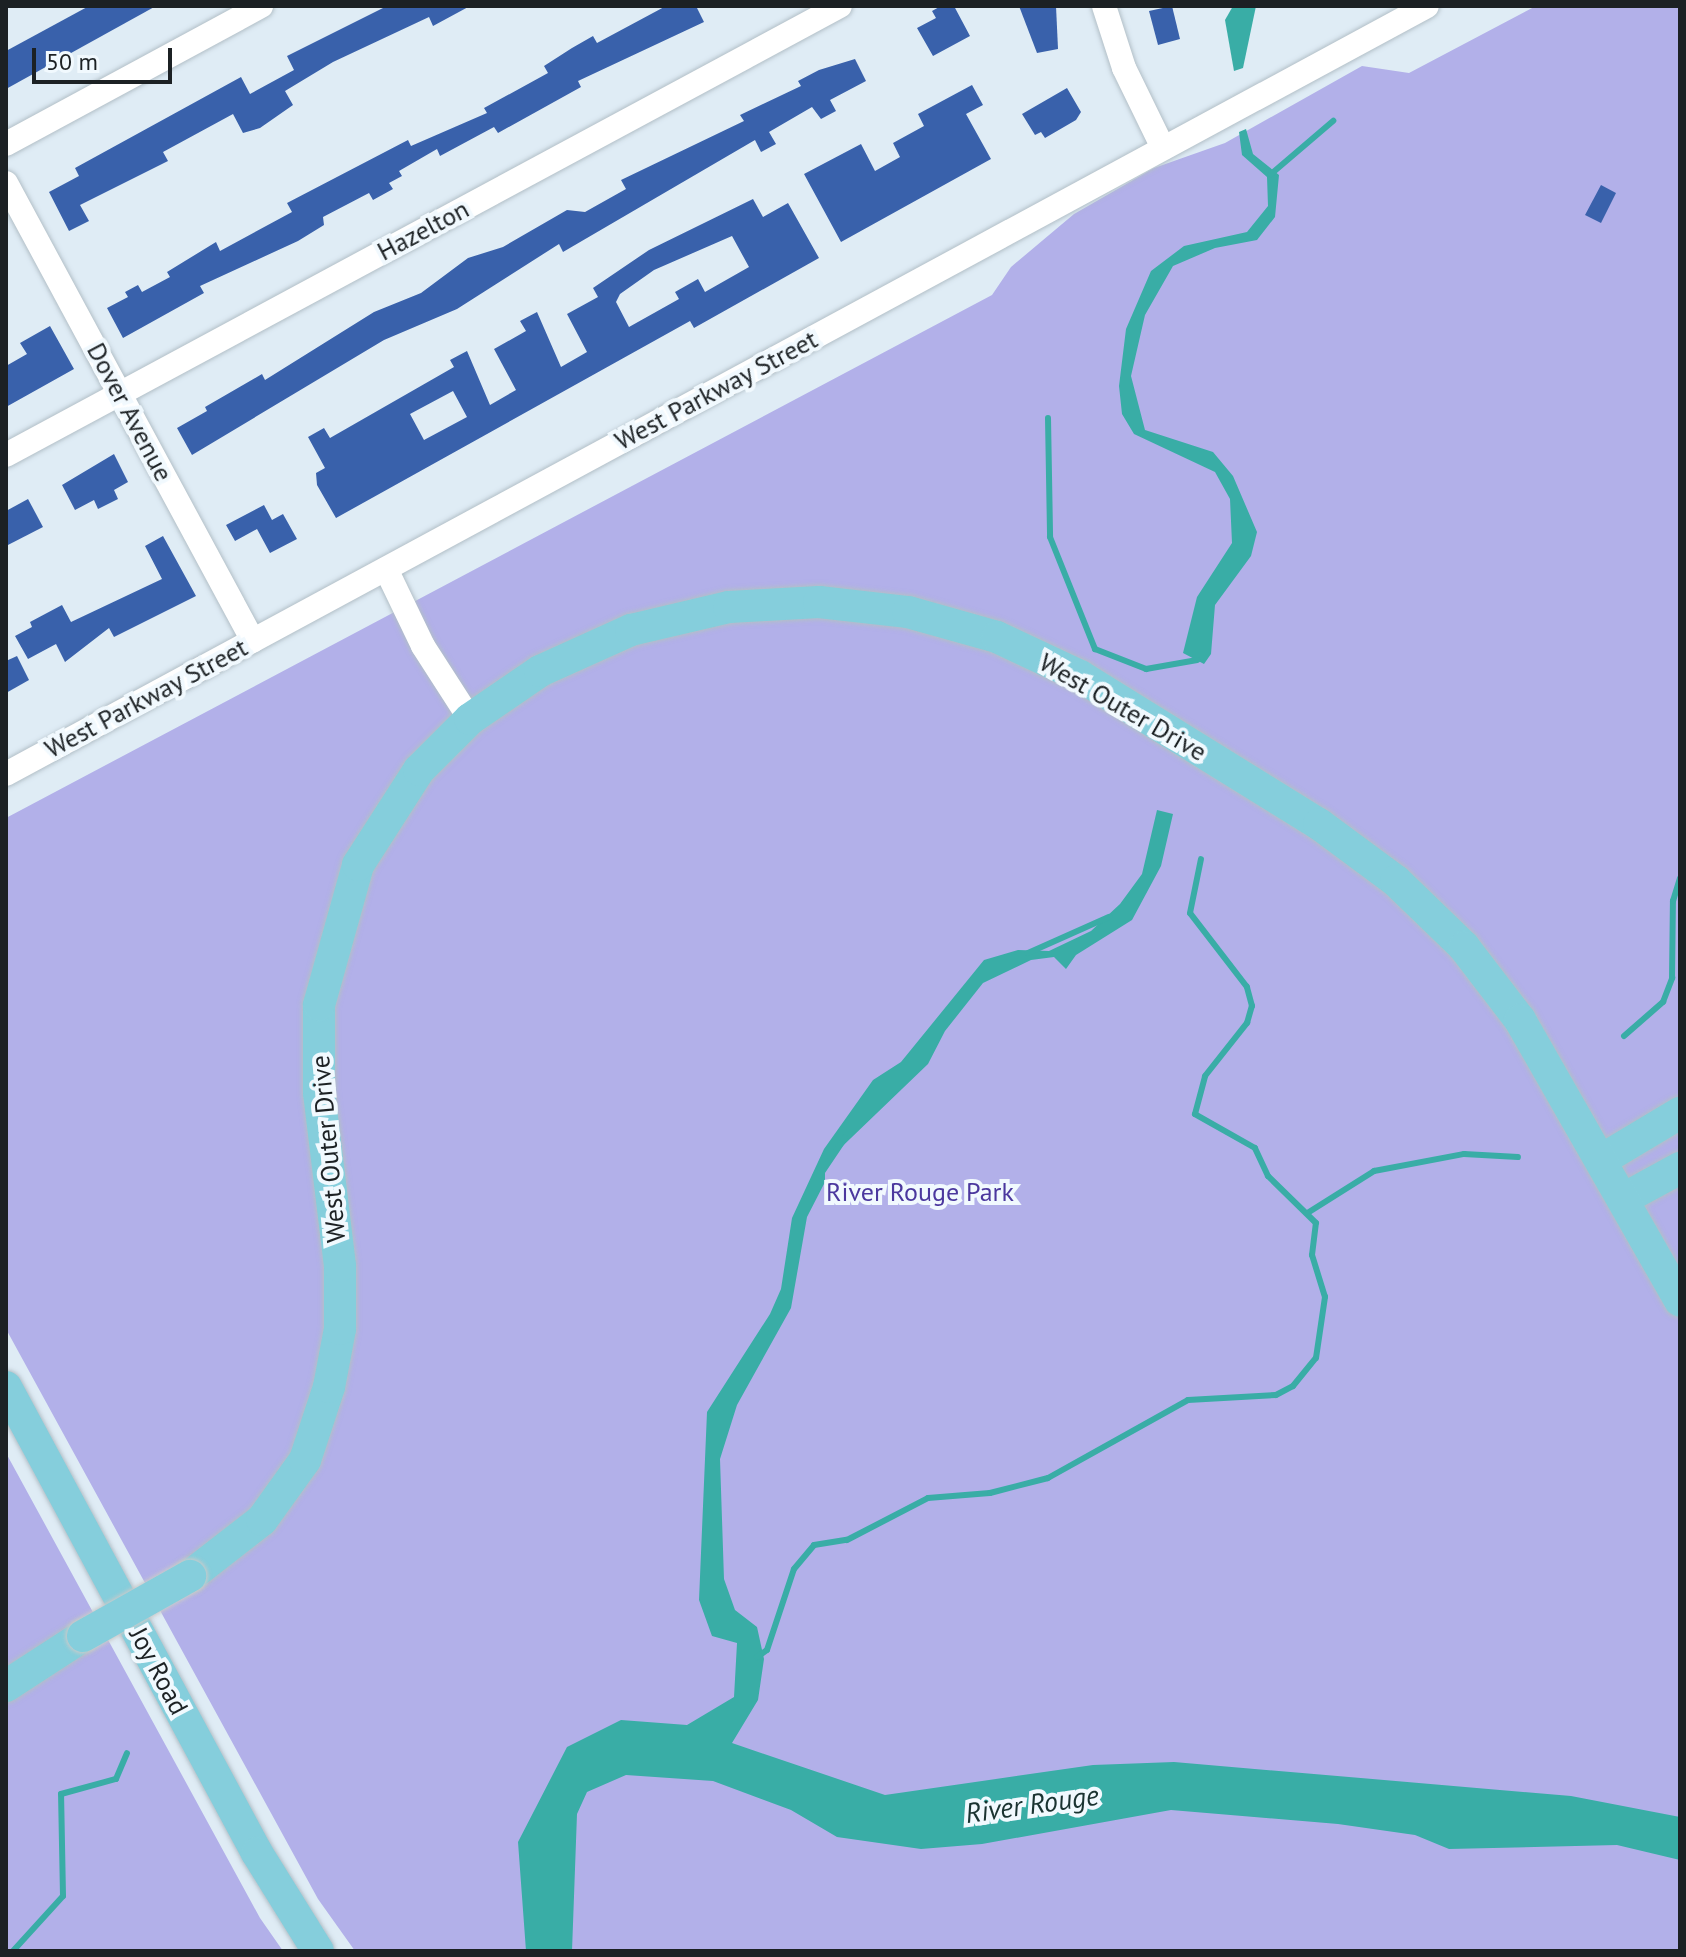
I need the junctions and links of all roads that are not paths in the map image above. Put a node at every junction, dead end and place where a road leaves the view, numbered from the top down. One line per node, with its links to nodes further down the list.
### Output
1 (261, 6): 5 (street)
2 (840, 6): 8 (street, Hazelton)
3 (1104, 6): 6 (street)
4 (1427, 6): 6 (street, West Parkway Street)
5 (6, 144)
6 (1163, 148): 10 (street, West Parkway Street)
7 (6, 183): 8 (street, Dover Avenue)
8 (121, 393): 9 (street, Hazelton); 11 (street, Dover Avenue)
9 (6, 455)
10 (386, 569): 11 (street, West Parkway Street); 12 (street)
11 (253, 641): 13 (street, West Parkway Street)
12 (470, 719): 15 (main road, West Outer Drive); 20 (main road, West Outer Drive, bridge)
13 (6, 774)
14 (1680, 1113): 15 (main road)
15 (1603, 1159): 17 (main road, West Outer Drive)
16 (1680, 1168): 17 (main road)
17 (1625, 1198): 18 (main road, West Outer Drive)
18 (1680, 1301)
19 (6, 1387): 21 (main road, Joy Road)
20 (6, 1686)
21 (318, 1951)

